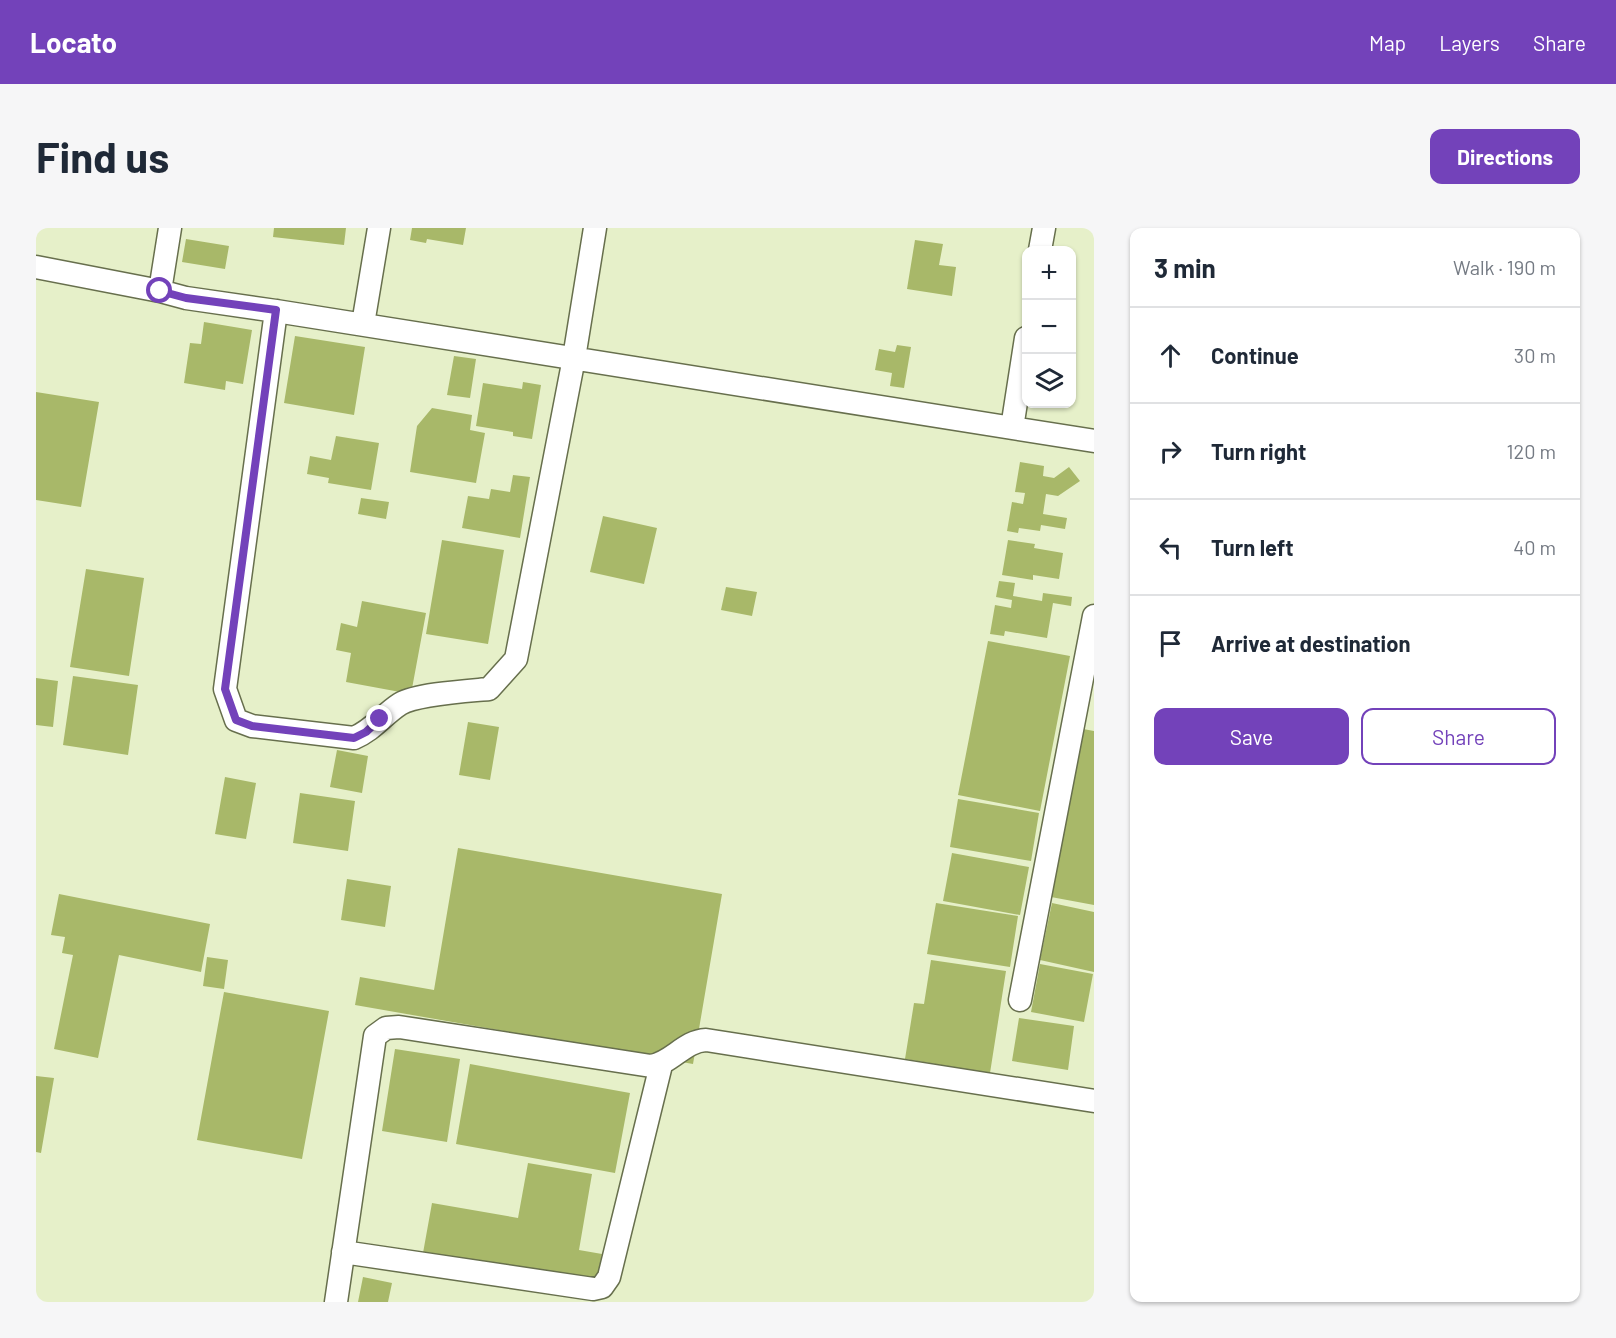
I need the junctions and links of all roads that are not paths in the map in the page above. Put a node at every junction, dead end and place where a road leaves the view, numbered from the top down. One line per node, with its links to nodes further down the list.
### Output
1 (170, 228): 7 (street)
2 (379, 228): 9 (street)
3 (595, 228): 11 (street)
4 (1044, 228): 5 (street)
5 (1041, 246)
6 (36, 267): 7 (street)
7 (160, 291): 8 (street)
8 (276, 310): 9 (street); 11 (street)
9 (363, 324): 11 (street)
10 (1024, 354): 12 (street)
11 (574, 358): 12 (street)
12 (1012, 428): 13 (street)
13 (1094, 441)
14 (1094, 616): 15 (street)
15 (1020, 1000)
16 (661, 1065): 17 (street); 18 (street); 18 (street)
17 (1094, 1101)
18 (343, 1252): 19 (street)
19 (336, 1302)

